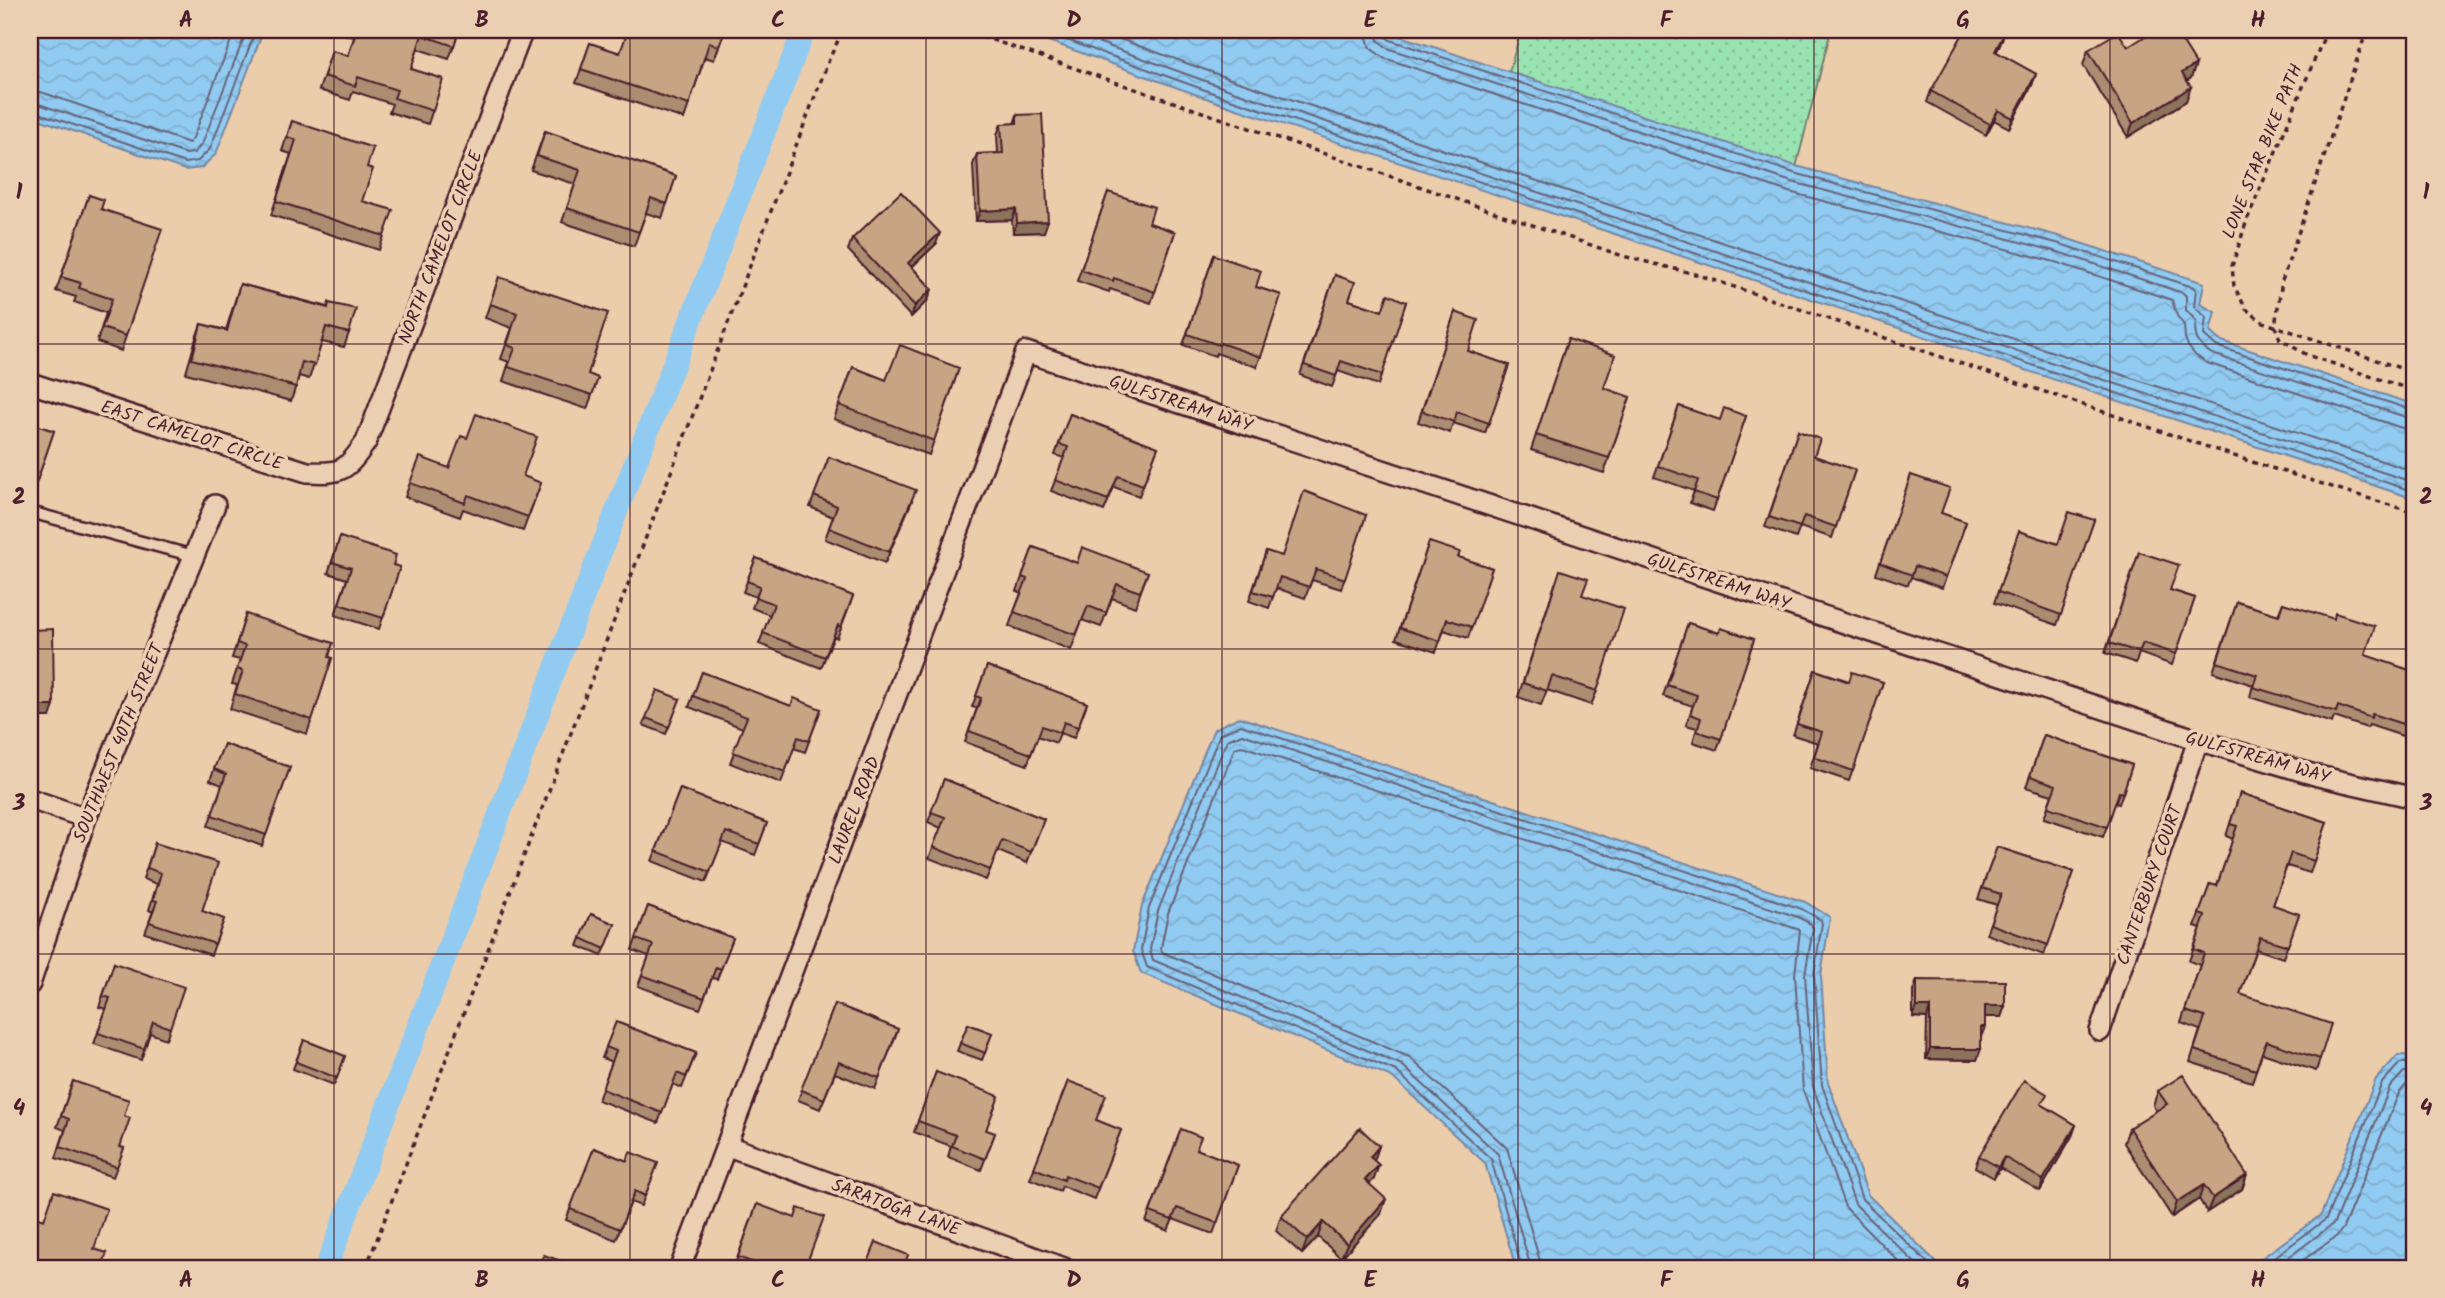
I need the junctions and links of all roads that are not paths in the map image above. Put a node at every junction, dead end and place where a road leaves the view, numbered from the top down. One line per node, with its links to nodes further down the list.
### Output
1 (523, 30): 4 (street, NORTH CAMELOT CIRCLE)
2 (1026, 352): 8 (street, GULFSTREAM WAY); 14 (street, LAUREL ROAD)
3 (30, 383): 4 (street, EAST CAMELOT CIRCLE)
4 (352, 462)
5 (215, 505): 7 (street, SOUTHWEST 40TH STREET)
6 (30, 512): 7 (lane)
7 (194, 556): 11 (street, SOUTHWEST 40TH STREET)
8 (2198, 740): 9 (street, GULFSTREAM WAY); 13 (street, CANTERBURY COURT)
9 (2415, 798)
10 (30, 799): 11 (street)
11 (86, 818): 12 (street, SOUTHWEST 40TH STREET)
12 (30, 984)
13 (2100, 1031)
14 (727, 1146): 15 (street, LAUREL ROAD); 16 (street, SARATOGA LANE)
15 (680, 1268)
16 (1064, 1268)

